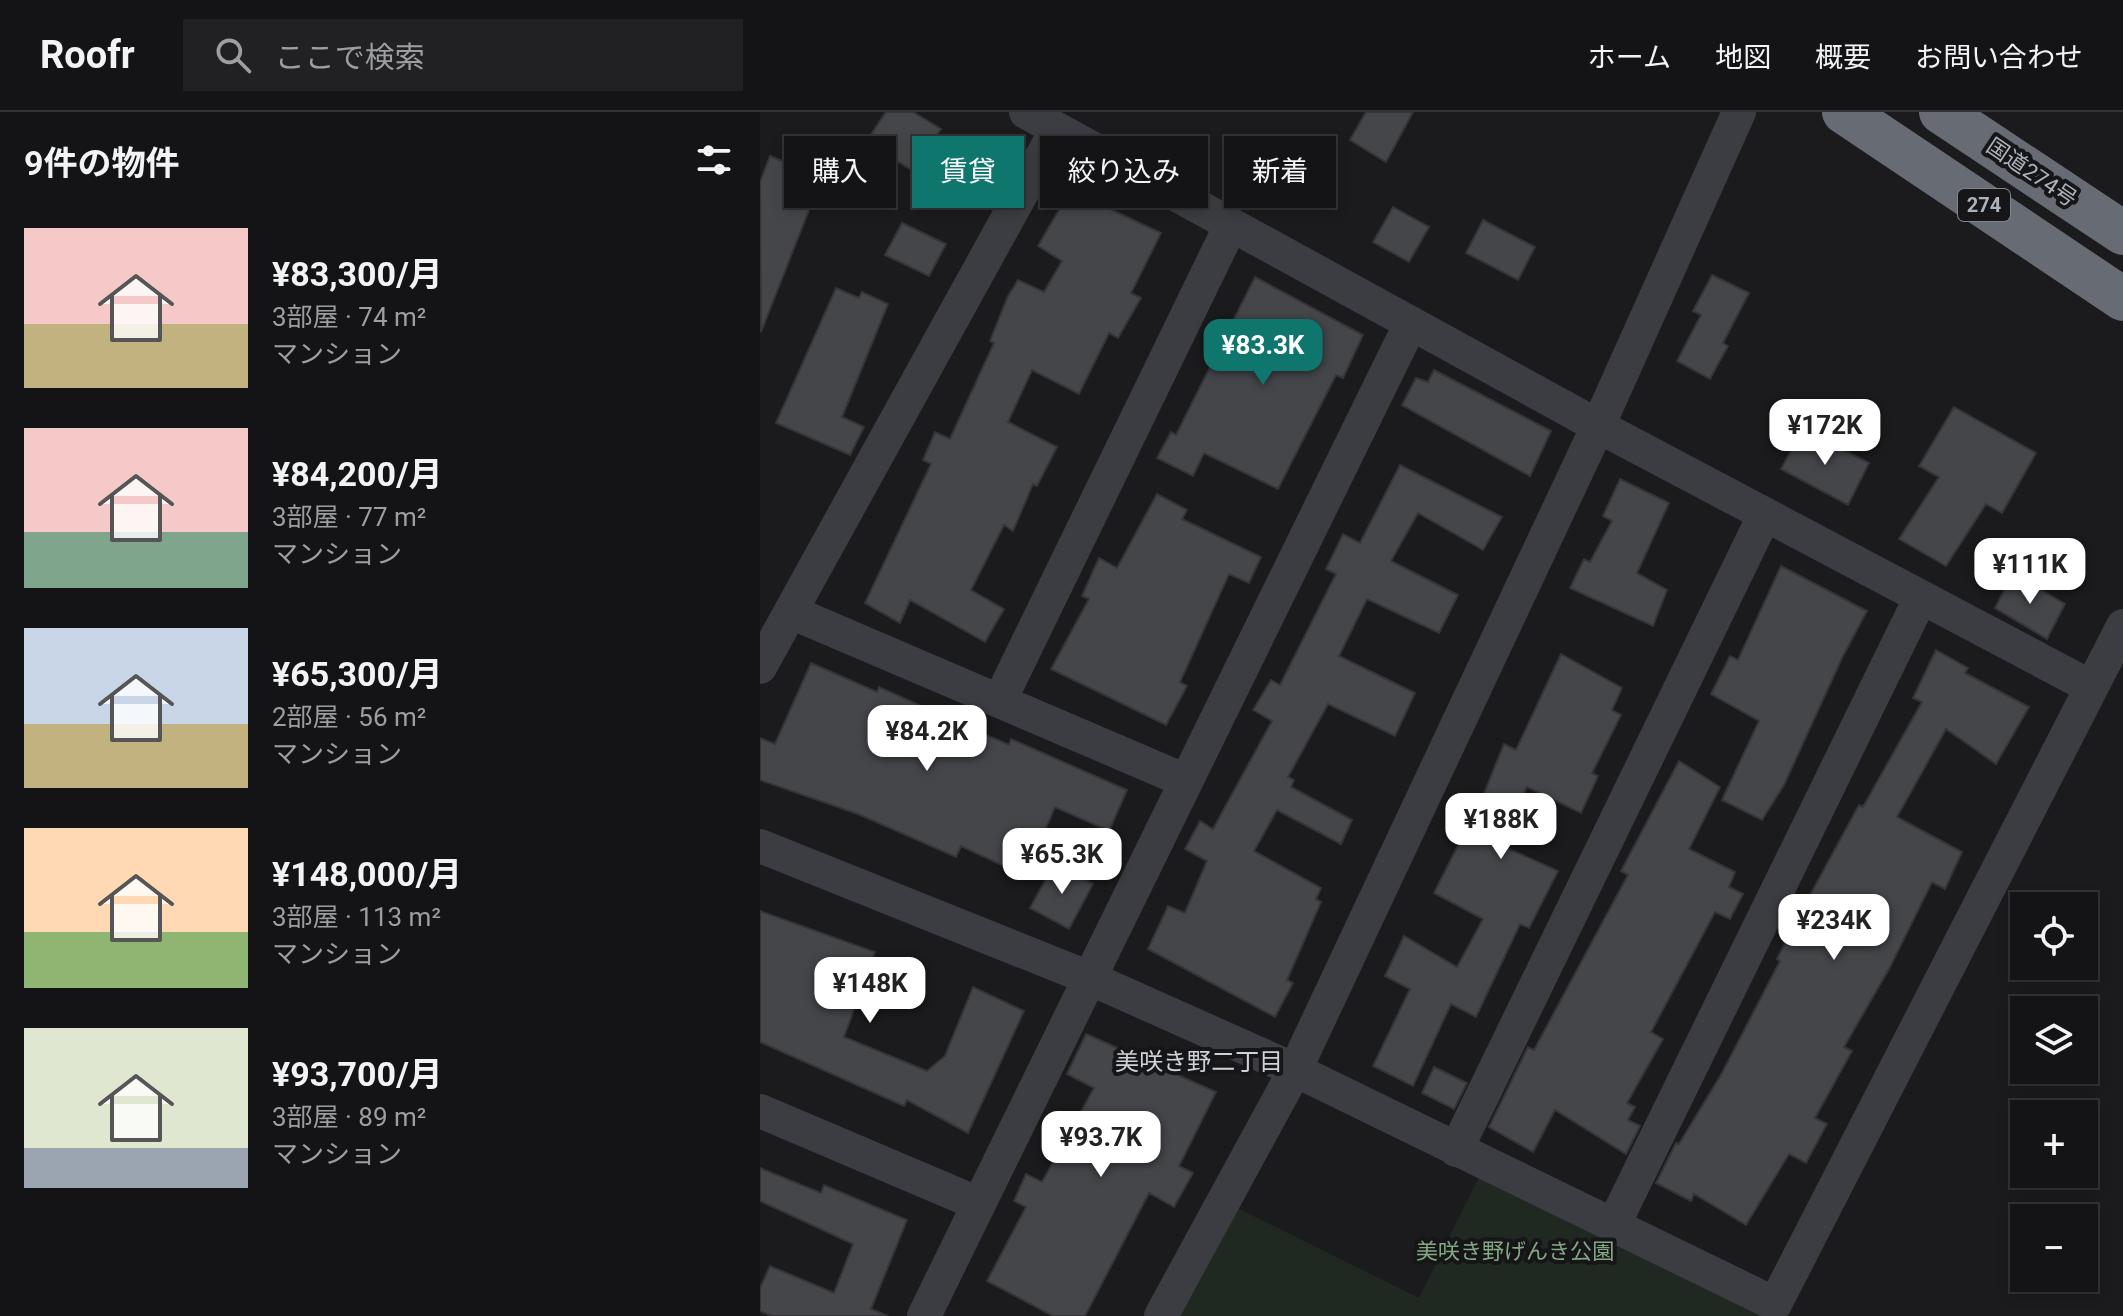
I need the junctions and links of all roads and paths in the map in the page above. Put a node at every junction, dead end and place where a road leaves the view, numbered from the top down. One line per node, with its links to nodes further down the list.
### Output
1 (1026, 112): 5 (street)
2 (1739, 112): 10 (street)
3 (1844, 112): 8 (highway, 274)
4 (1941, 112): 7 (highway, 国道274号 / 274)
5 (1057, 129): 6 (street); 13 (street)
6 (1231, 225): 9 (street); 17 (street)
7 (2123, 233)
8 (2123, 299)
9 (1411, 323): 10 (street); 18 (street)
10 (1598, 426): 11 (street); 21 (street)
11 (1765, 514): 12 (street); 23 (street)
12 (1921, 597): 16 (street); 25 (street)
13 (791, 612): 15 (street); 17 (street)
14 (2123, 626): 16 (street)
15 (760, 667)
16 (2091, 687): 25 (street)
17 (1000, 700): 18 (street)
18 (1186, 781): 20 (street)
19 (760, 846): 20 (street)
20 (1087, 977): 21 (street); 24 (street)
21 (1295, 1070): 23 (street); 27 (street)
22 (760, 1111): 24 (street)
23 (1456, 1150): 25 (street)
24 (979, 1204): 26 (street)
25 (1613, 1226)
26 (924, 1316)
27 (1161, 1316)

